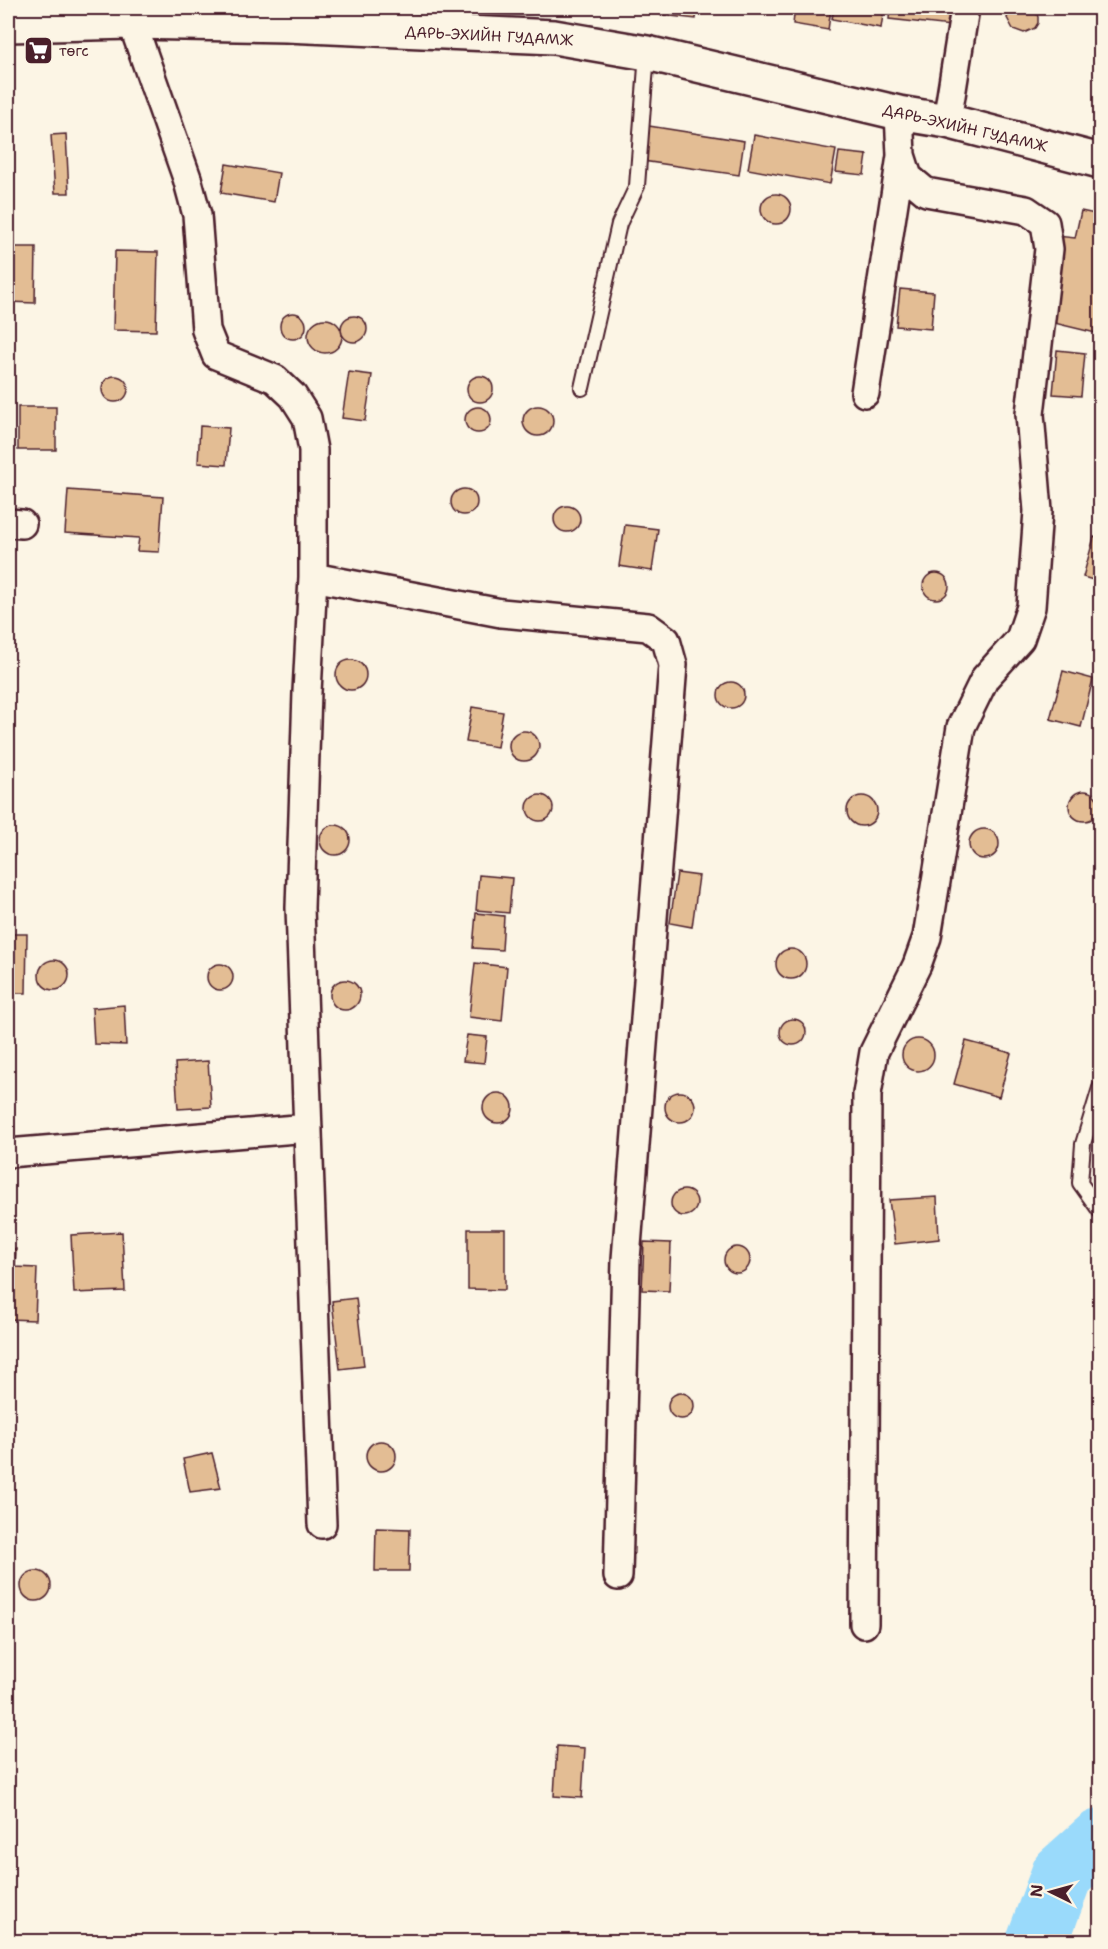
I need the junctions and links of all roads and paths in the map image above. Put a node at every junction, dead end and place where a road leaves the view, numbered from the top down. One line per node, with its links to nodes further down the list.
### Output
1 (965, 8): 7 (street)
2 (292, 16): 3 (main road, ДАРЬ-ЭХИЙН ГУДАМЖ); 5 (main road, ДАРЬ-ЭХИЙН ГУДАМЖ)
3 (132, 22): 4 (main road, ДАРЬ-ЭХИЙН ГУДАМЖ); 12 (street)
4 (8, 24)
5 (648, 52): 6 (main road, ДАРЬ-ЭХИЙН ГУДАМЖ); 10 (lane)
6 (899, 113): 7 (main road, ДАРЬ-ЭХИЙН ГУДАМЖ); 8 (street)
7 (947, 121): 9 (main road, ДАРЬ-ЭХИЙН ГУДАМЖ)
8 (901, 155): 11 (street); 19 (street)
9 (1101, 161)
10 (582, 388)
11 (865, 393)
12 (313, 577): 14 (street); 18 (street)
13 (1101, 1088): 16 (lane)
14 (308, 1128): 15 (street); 17 (street)
15 (8, 1153)
16 (1101, 1211)
17 (322, 1524)
18 (618, 1576)
19 (864, 1624)

